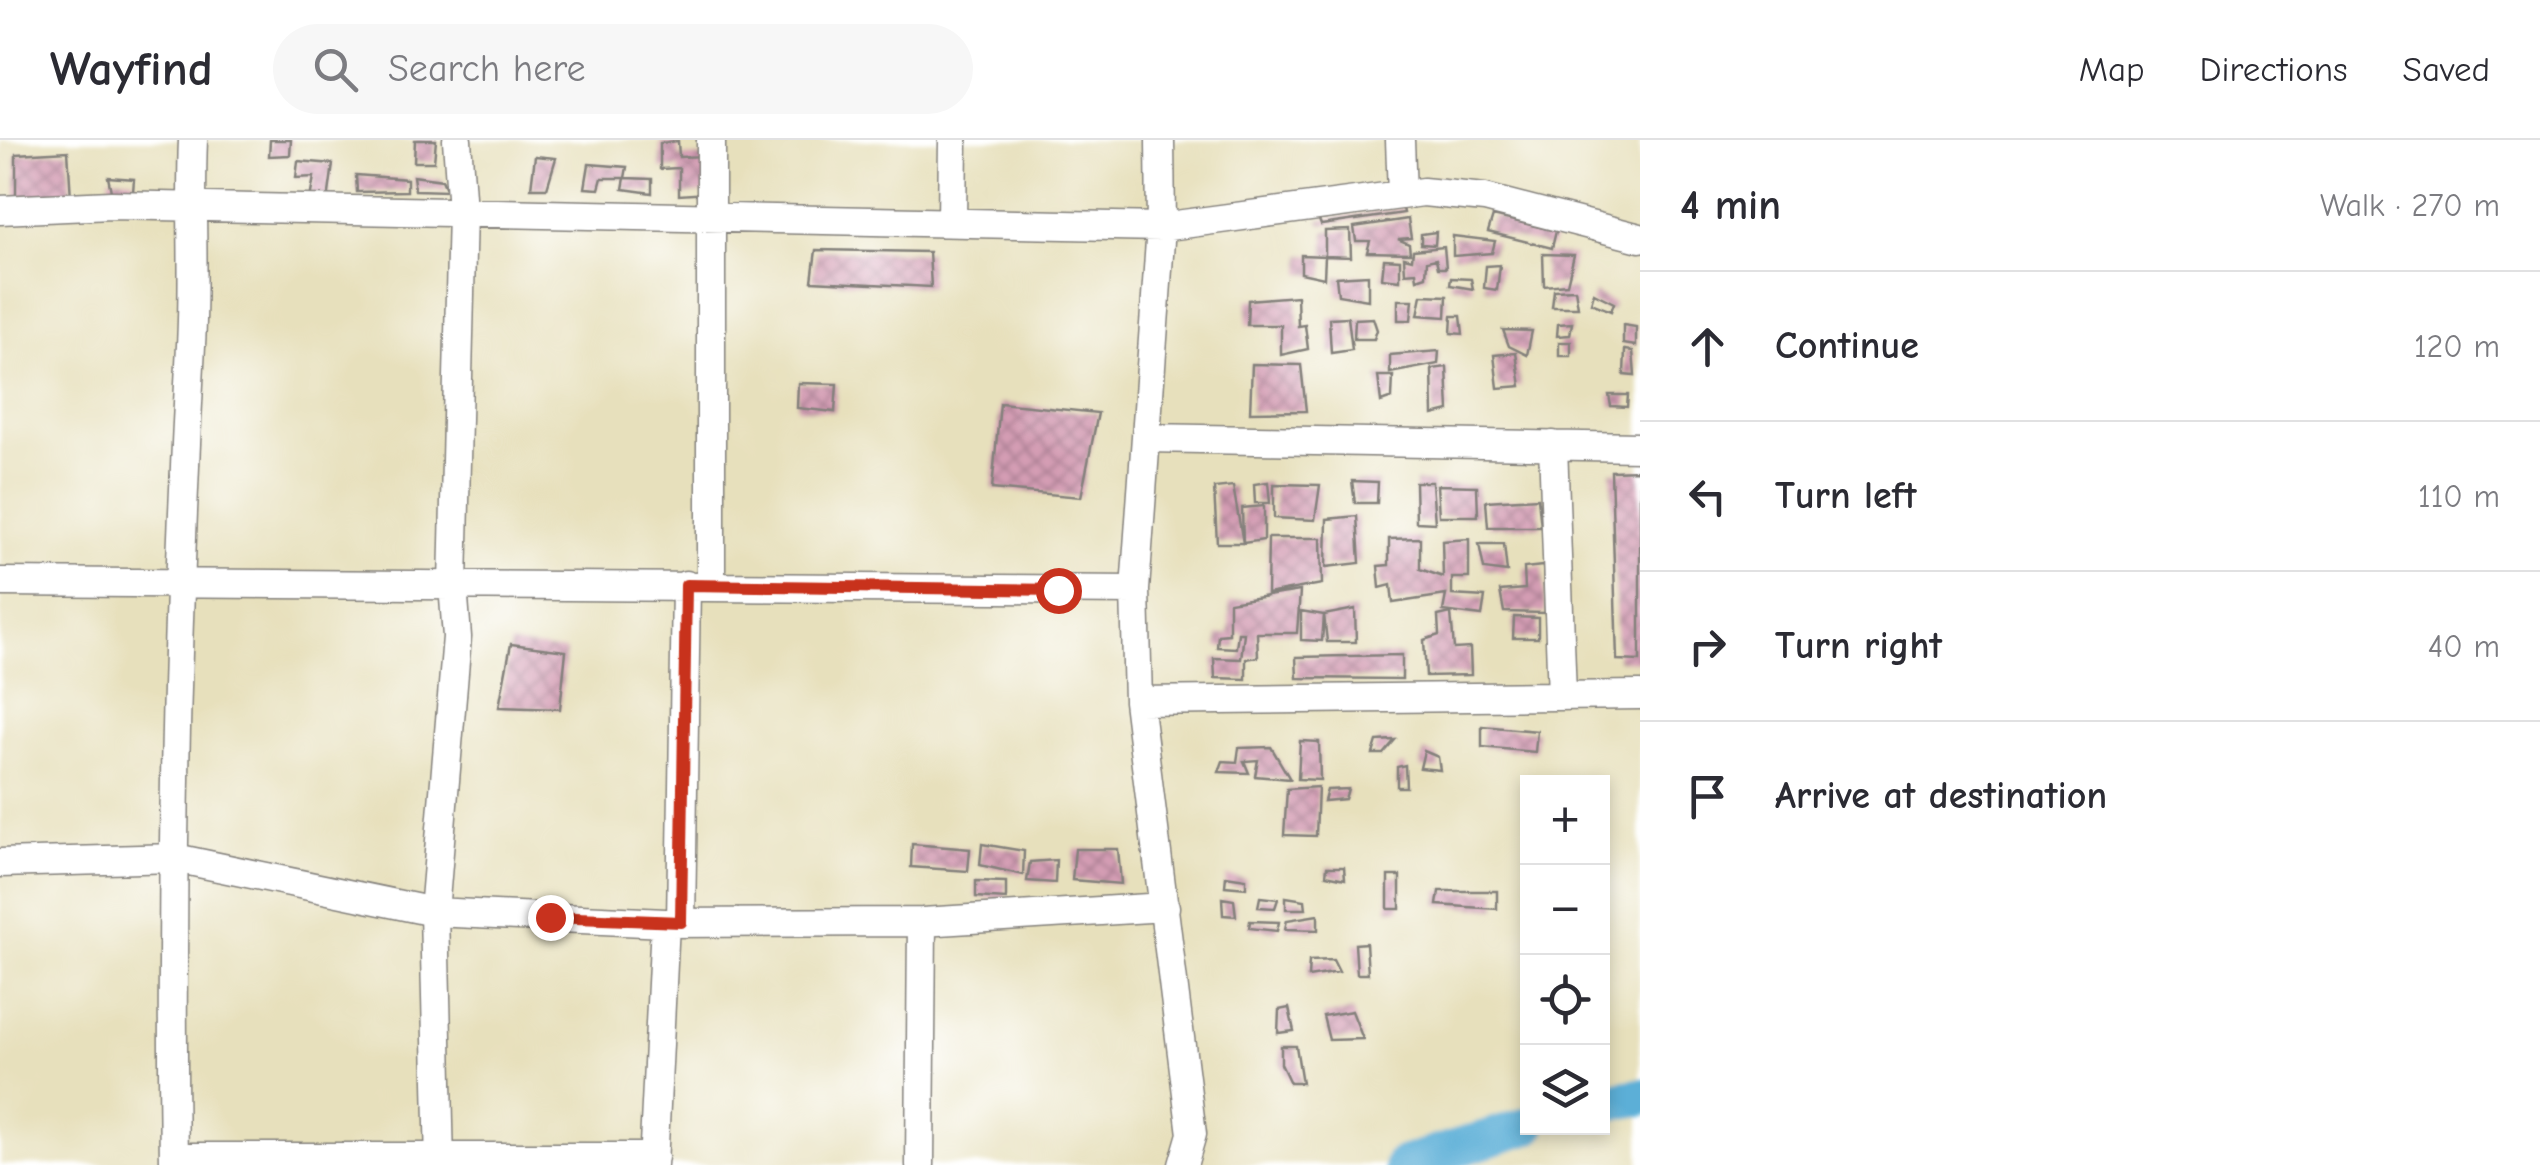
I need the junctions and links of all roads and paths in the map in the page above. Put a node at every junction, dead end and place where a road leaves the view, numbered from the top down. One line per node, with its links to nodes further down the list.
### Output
1 (193, 140): 8 (street)
2 (456, 140): 10 (street)
3 (712, 140): 11 (street)
4 (953, 140): 12 (street)
5 (1160, 140): 13 (street)
6 (1400, 140): 7 (street)
7 (1402, 196): 13 (street); 14 (street)
8 (190, 207): 9 (street); 10 (street); 21 (street)
9 (0, 210)
10 (462, 211): 11 (street); 19 (street)
11 (712, 215): 12 (street); 20 (street)
12 (952, 222): 13 (street)
13 (1161, 227): 15 (street)
14 (1640, 238)
15 (1148, 438): 16 (street); 22 (street)
16 (1553, 445): 17 (street); 23 (street)
17 (1640, 447)
18 (0, 582): 21 (street)
19 (453, 585): 20 (street); 21 (street); 29 (street)
20 (698, 585): 22 (street); 31 (street)
21 (181, 586): 26 (street)
22 (1135, 590): 25 (street)
23 (1562, 696): 24 (street); 25 (street)
24 (1640, 696)
25 (1138, 701): 28 (street)
26 (175, 858): 27 (street); 29 (street); 33 (street)
27 (0, 863)
28 (1166, 907): 30 (street); 36 (street)
29 (434, 912): 31 (street); 32 (street)
30 (922, 922): 31 (street); 35 (street)
31 (673, 923): 34 (street)
32 (440, 1160): 33 (street); 34 (street)
33 (174, 1161)
34 (654, 1161)
35 (920, 1165)
36 (1183, 1165)

